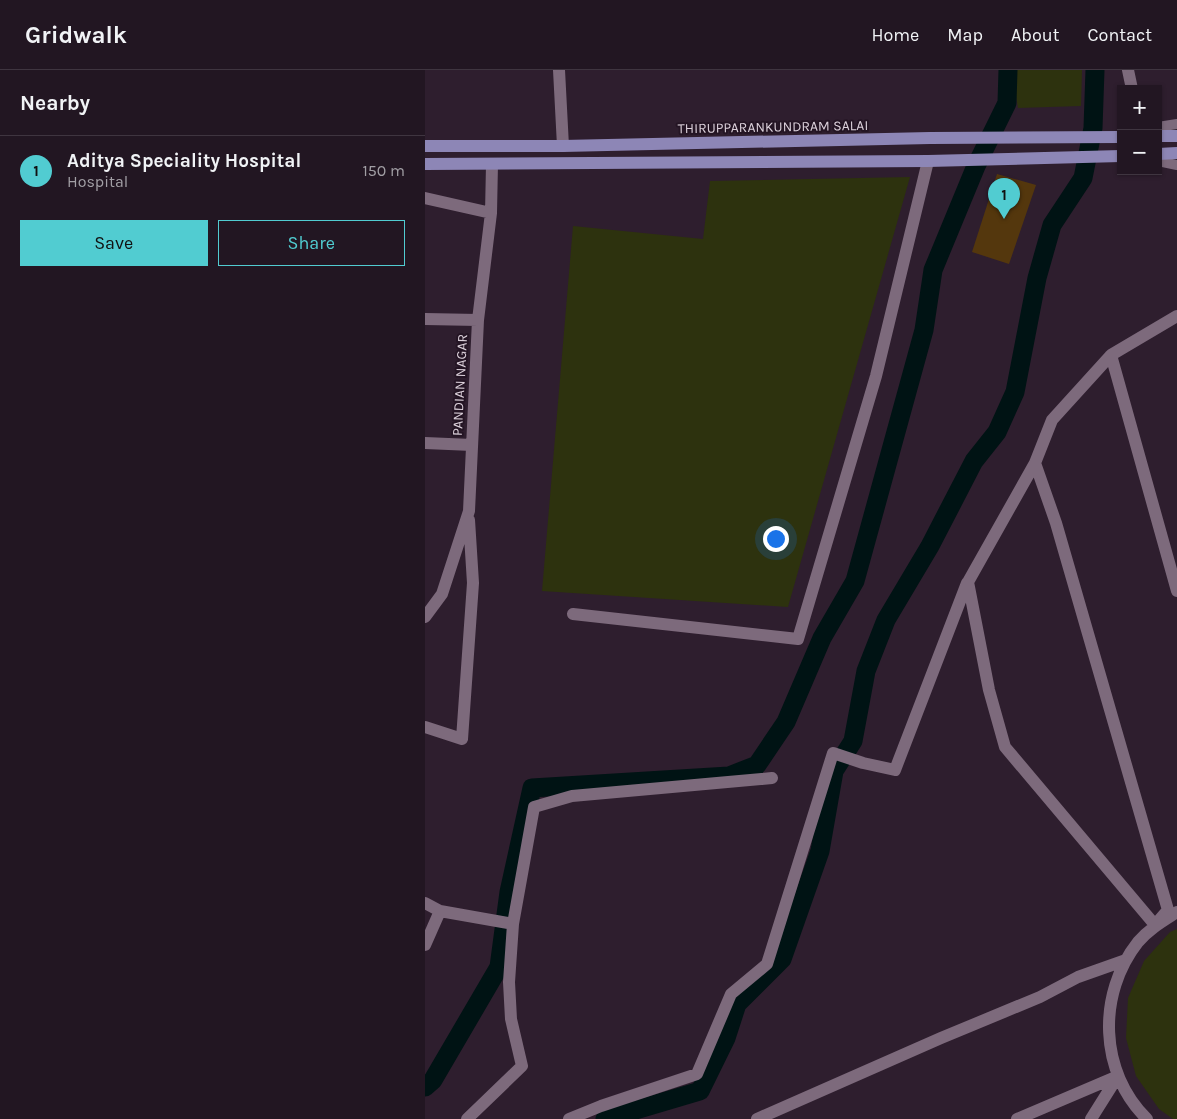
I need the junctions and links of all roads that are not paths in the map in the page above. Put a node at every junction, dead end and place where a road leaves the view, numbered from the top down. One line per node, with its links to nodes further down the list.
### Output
1 (559, 70): 10 (street)
2 (1128, 70): 3 (street)
3 (1131, 85)
4 (1177, 124): 5 (lane)
5 (1162, 126)
6 (1117, 136): 10 (main road, THIRUPPARANKUNDRAM SALAI)
7 (1162, 136): 8 (main road)
8 (1177, 136)
9 (425, 146): 10 (main road, THIRUPPARANKUNDRAM SALAI)
10 (563, 146)
11 (1177, 153): 12 (main road)
12 (1162, 154)
13 (1117, 156): 14 (main road)
14 (928, 160): 17 (main road); 31 (street)
15 (1162, 162): 18 (lane)
16 (425, 164): 17 (main road)
17 (492, 164): 20 (street, PANDIAN NAGAR)
18 (1177, 165)
19 (425, 198): 20 (street)
20 (491, 213): 23 (street, PANDIAN NAGAR)
21 (1177, 316): 24 (street)
22 (425, 319): 23 (street)
23 (478, 320): 26 (street, PANDIAN NAGAR)
24 (1111, 355): 27 (street); 30 (street)
25 (425, 443): 26 (street)
26 (472, 445): 28 (street, PANDIAN NAGAR)
27 (1035, 464): 29 (street); 39 (street)
28 (469, 511): 32 (street, PANDIAN NAGAR); 33 (street)
29 (968, 582): 39 (street); 44 (street)
30 (1177, 591)
31 (573, 614)
32 (425, 617)
33 (425, 728)
34 (772, 778): 38 (street)
35 (425, 903): 36 (street)
36 (440, 911): 38 (street); 40 (street)
37 (1177, 912): 39 (street)
38 (507, 923): 43 (street)
39 (1155, 925): 41 (street)
40 (425, 944)
41 (1126, 960): 42 (street); 45 (street)
42 (1118, 1076): 46 (street); 47 (street); 48 (street)
43 (467, 1119)
44 (569, 1119)
45 (757, 1119)
46 (1017, 1119)
47 (1091, 1119)
48 (1147, 1119)

